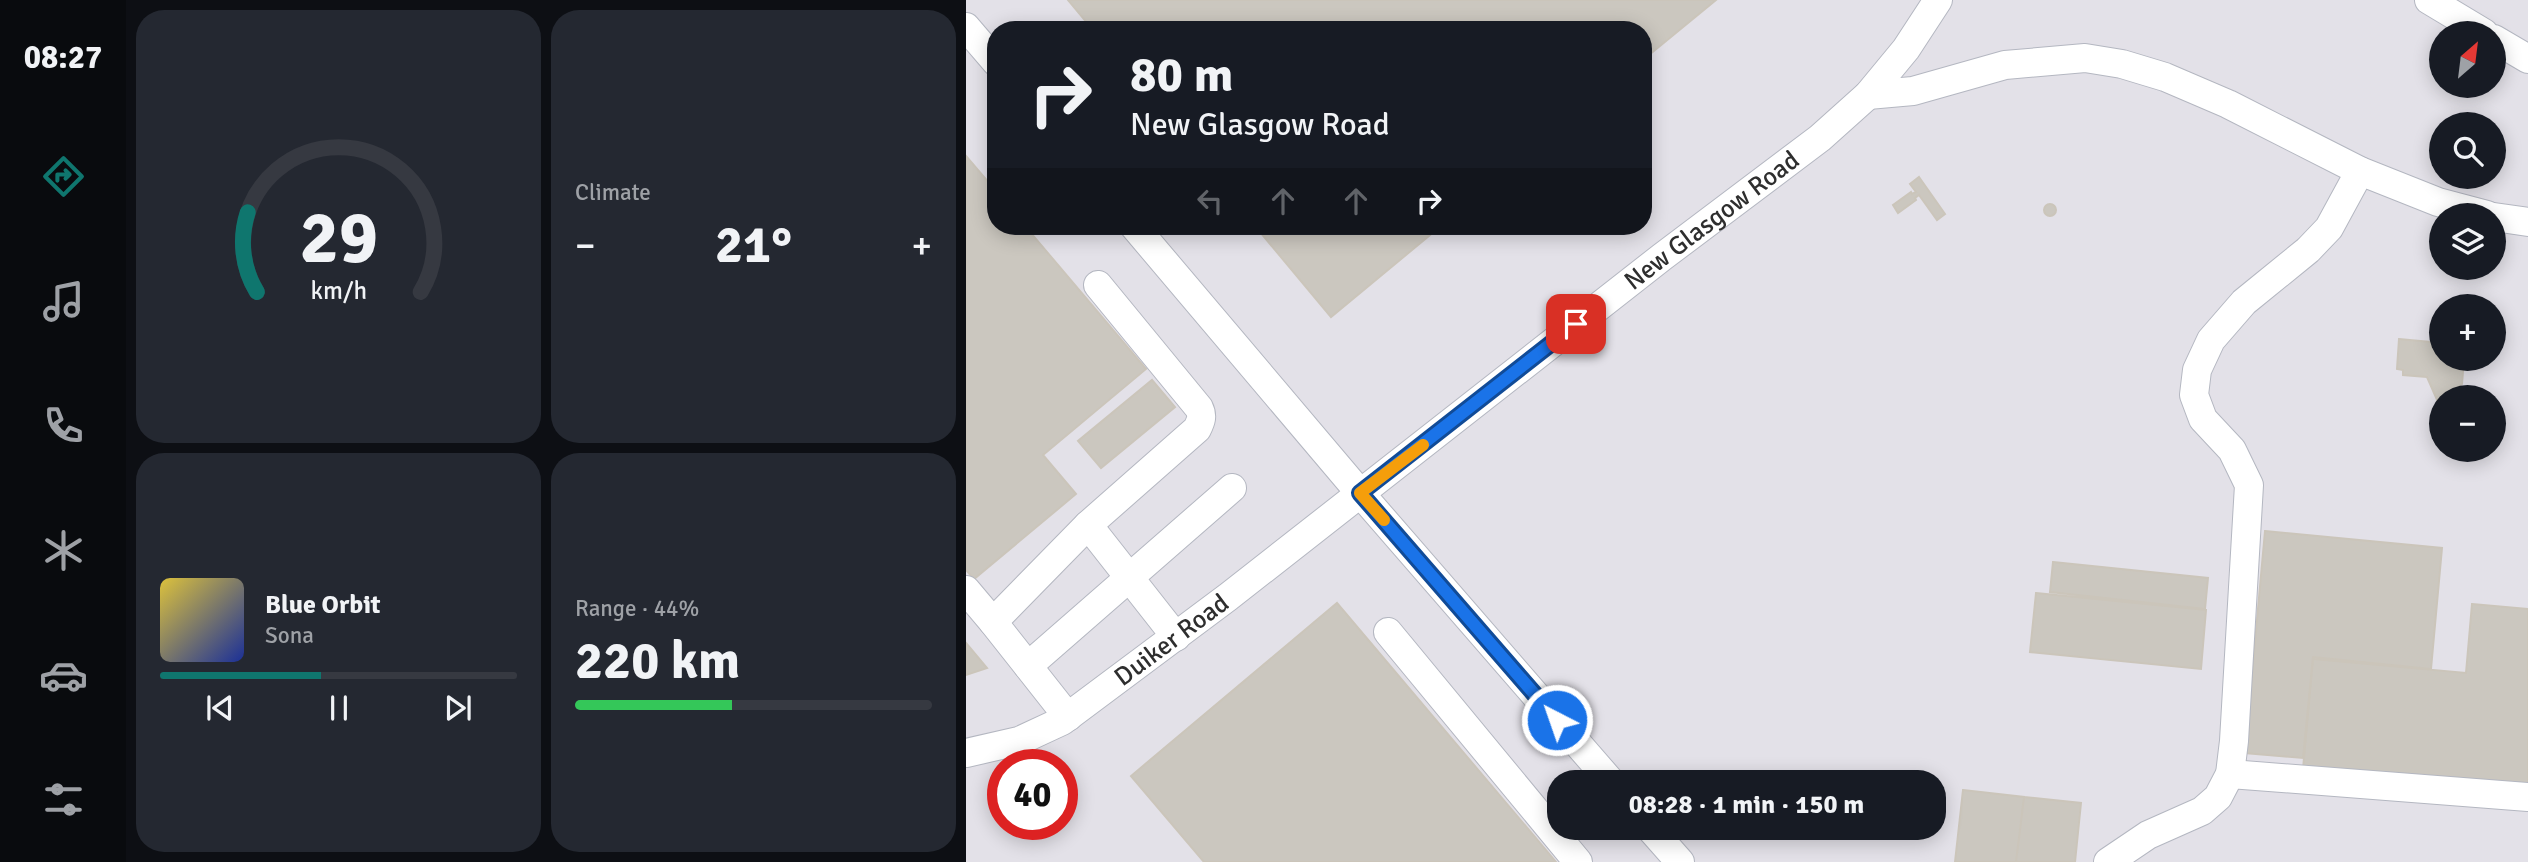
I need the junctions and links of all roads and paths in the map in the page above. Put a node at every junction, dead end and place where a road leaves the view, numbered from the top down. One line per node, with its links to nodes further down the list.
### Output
1 (1938, 0): 8 (street, New Glasgow Road)
2 (2429, 0): 3 (street)
3 (2464, 21)
4 (966, 27): 6 (street)
5 (2506, 46): 7 (street)
6 (987, 52)
7 (2528, 59)
8 (1868, 95): 9 (street); 16 (street, New Glasgow Road)
9 (2360, 171): 10 (street); 27 (street)
10 (2442, 203)
11 (2506, 219): 12 (street)
12 (2528, 222)
13 (1142, 235): 16 (street)
14 (1098, 285): 17 (street)
15 (1232, 488): 18 (street)
16 (1360, 493): 22 (street, Duiker Road); 26 (street)
17 (1088, 525): 18 (street); 20 (street)
18 (1129, 577): 22 (street); 23 (street)
19 (966, 590): 20 (street)
20 (993, 622): 23 (street)
21 (1388, 632): 30 (street)
22 (1176, 637): 24 (street, Duiker Road)
23 (1028, 666): 24 (street)
24 (1068, 717): 25 (street, Duiker Road)
25 (966, 753)
26 (1601, 770)
27 (2230, 774): 28 (street); 32 (street)
28 (2528, 797)
29 (1661, 840): 31 (street)
30 (1578, 862)
31 (1680, 862)
32 (2108, 862)

